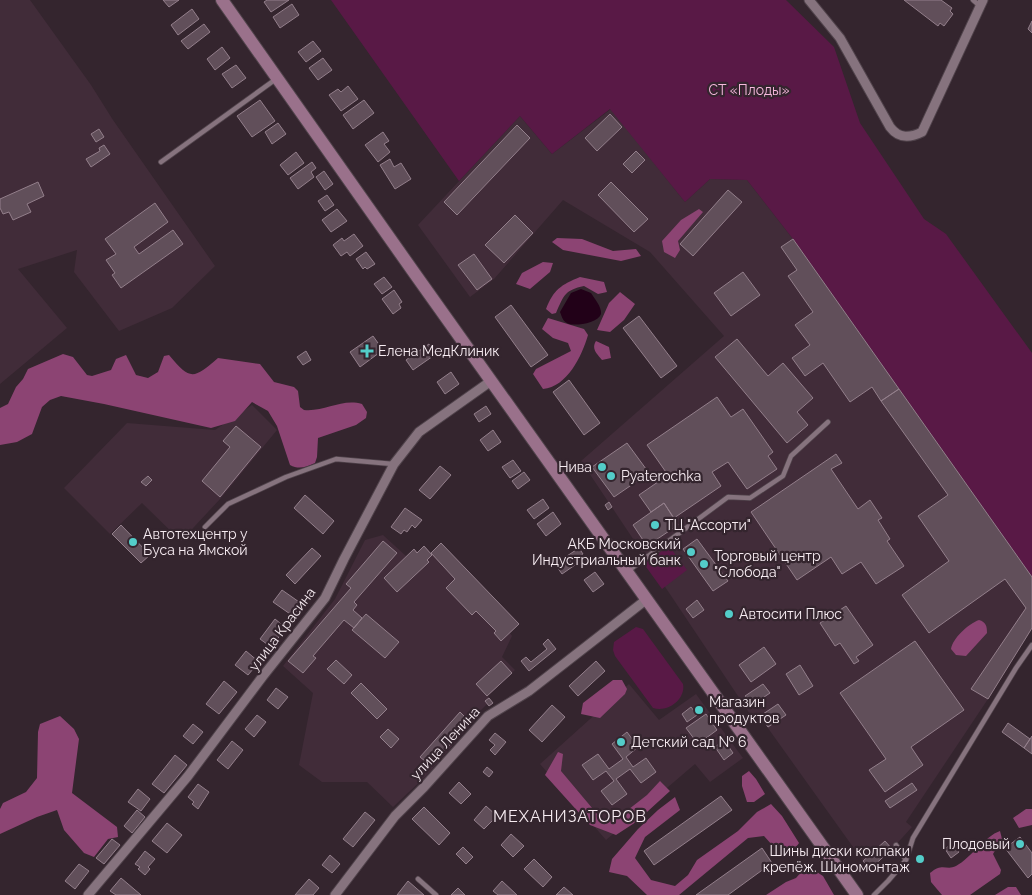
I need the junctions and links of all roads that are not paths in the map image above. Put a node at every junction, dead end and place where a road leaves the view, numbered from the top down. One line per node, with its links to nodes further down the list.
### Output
1 (222, 0): 4 (main road)
2 (809, 0): 3 (street)
3 (979, 2)
4 (277, 78): 5 (lane); 6 (main road)
5 (161, 162)
6 (491, 381): 8 (street, улица Красина); 10 (main road)
7 (828, 422): 10 (lane)
8 (394, 464): 9 (lane); 16 (street, улица Красина)
9 (205, 527)
10 (628, 572): 11 (main road)
11 (647, 599): 17 (street, улица Ленина); 19 (main road)
12 (1032, 645): 14 (lane)
13 (896, 845): 14 (lane)
14 (906, 860): 20 (lane)
15 (418, 879): 18 (lane)
16 (88, 895)
17 (335, 895)
18 (436, 895)
19 (857, 895)
20 (874, 895)

